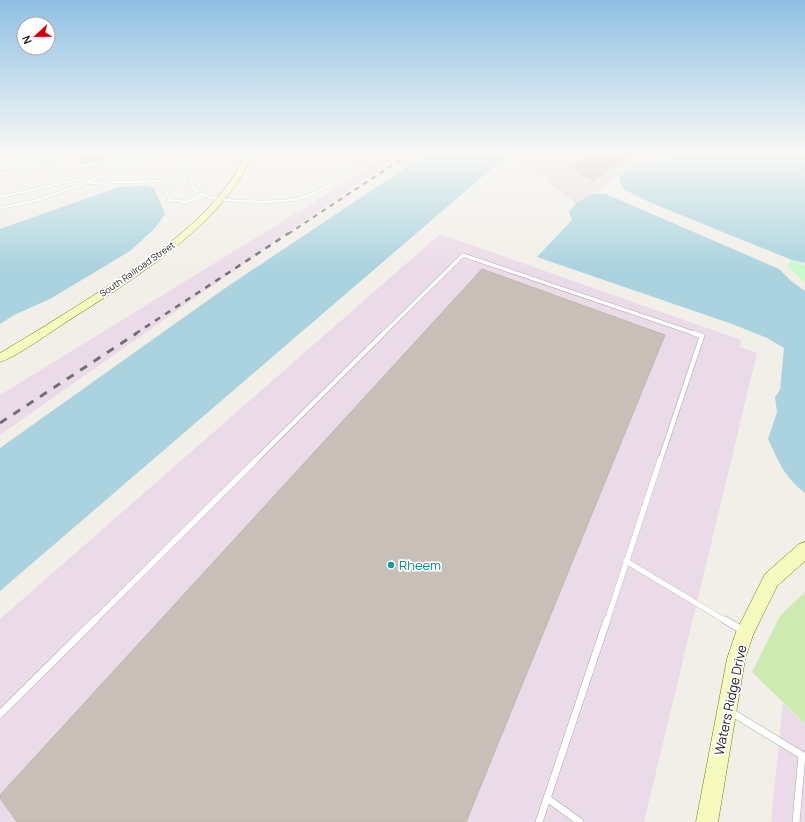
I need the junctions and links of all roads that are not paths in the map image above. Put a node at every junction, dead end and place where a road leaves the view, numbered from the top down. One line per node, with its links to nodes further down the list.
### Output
1 (21, 192): 8 (lane)
2 (60, 192): 10 (lane)
3 (167, 192): 7 (lane)
4 (199, 192): 7 (lane)
5 (225, 192): 9 (street, South Railroad Street)
6 (312, 192): 9 (lane)
7 (202, 195): 9 (lane)
8 (0, 197)
9 (219, 199): 11 (street, South Railroad Street)
10 (0, 208)
11 (0, 358)
12 (805, 550): 14 (street, Waters Ridge Drive)
13 (626, 562): 14 (lane); 16 (lane); 18 (lane)
14 (745, 632): 15 (street, Waters Ridge Drive)
15 (726, 709): 17 (lane); 21 (street, Waters Ridge Drive)
16 (0, 714)
17 (803, 756): 22 (lane)
18 (547, 798): 19 (lane); 20 (lane)
19 (539, 822)
20 (580, 822)
21 (707, 822)
22 (796, 822)

